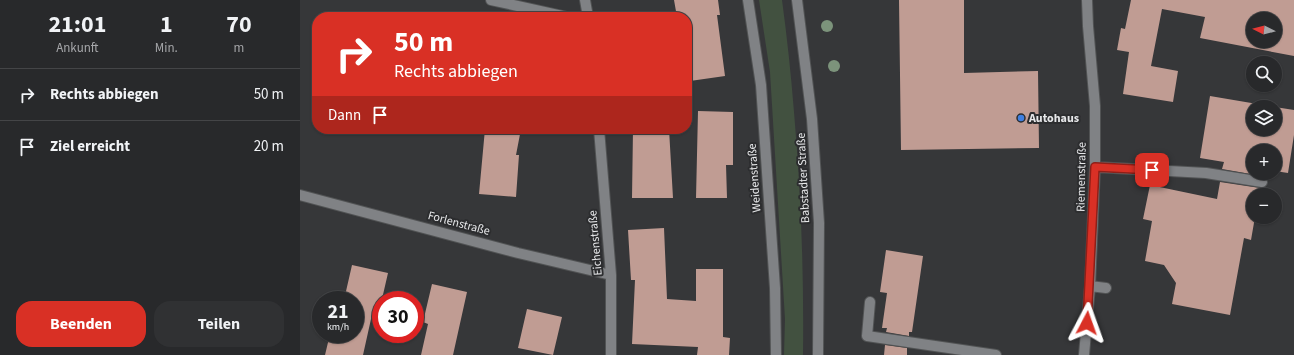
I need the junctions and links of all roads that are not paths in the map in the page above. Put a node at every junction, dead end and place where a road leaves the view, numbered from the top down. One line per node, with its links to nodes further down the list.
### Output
1 (491, 0): 6 (street)
2 (585, 0): 7 (street)
3 (748, 0): 17 (street, Weidenstraße)
4 (797, 0): 18 (street, Babstadter Straße)
5 (1087, 0): 9 (street, Riemenstraße)
6 (545, 12)
7 (587, 12)
8 (599, 134): 12 (street, Eichenstraße)
9 (1095, 167): 10 (street); 13 (street, Riemenstraße)
10 (1262, 182)
11 (300, 195): 12 (street, Forlenstraße)
12 (611, 274): 16 (street, Eichenstraße)
13 (1090, 286): 14 (street); 20 (street, Riemenstraße)
14 (1106, 288)
15 (870, 302): 19 (street)
16 (611, 355)
17 (776, 355)
18 (818, 355)
19 (996, 355)
20 (1084, 355)

